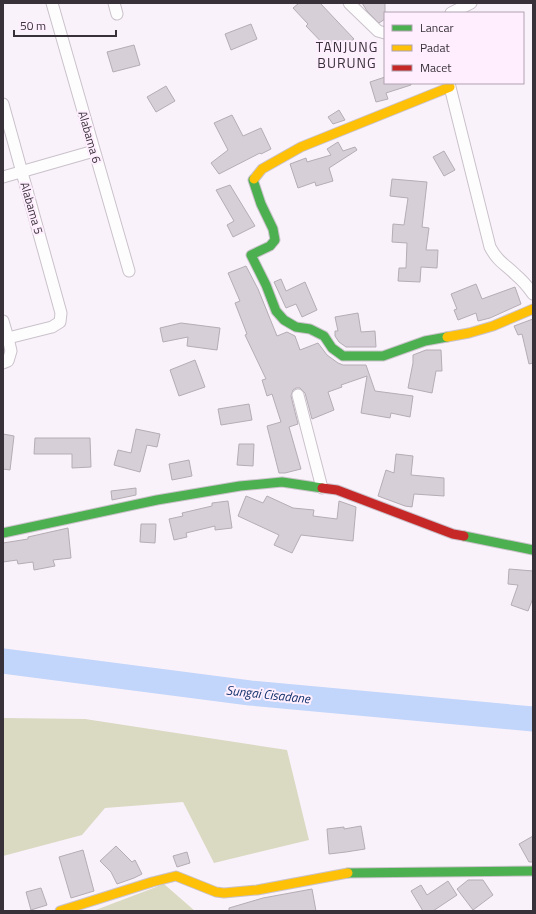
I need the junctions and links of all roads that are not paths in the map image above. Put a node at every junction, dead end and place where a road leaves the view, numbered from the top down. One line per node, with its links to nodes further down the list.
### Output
1 (52, 3): 10 (street, Alabama 6)
2 (114, 3): 6 (street)
3 (349, 3): 7 (street)
4 (471, 3): 5 (street)
5 (453, 12)
6 (117, 14)
7 (384, 33)
8 (449, 85): 14 (street); 15 (street)
9 (3, 104): 11 (street, Alabama 5)
10 (94, 151): 11 (street); 13 (street, Alabama 6)
11 (22, 171): 12 (street); 17 (street, Alabama 5)
12 (3, 177)
13 (128, 271)
14 (533, 294)
15 (533, 309)
16 (3, 320): 17 (street)
17 (8, 338): 18 (street)
18 (3, 363)
19 (298, 395): 20 (street)
20 (322, 488): 21 (street); 22 (street)
21 (3, 533)
22 (533, 550)
23 (533, 870): 24 (street)
24 (60, 911)

